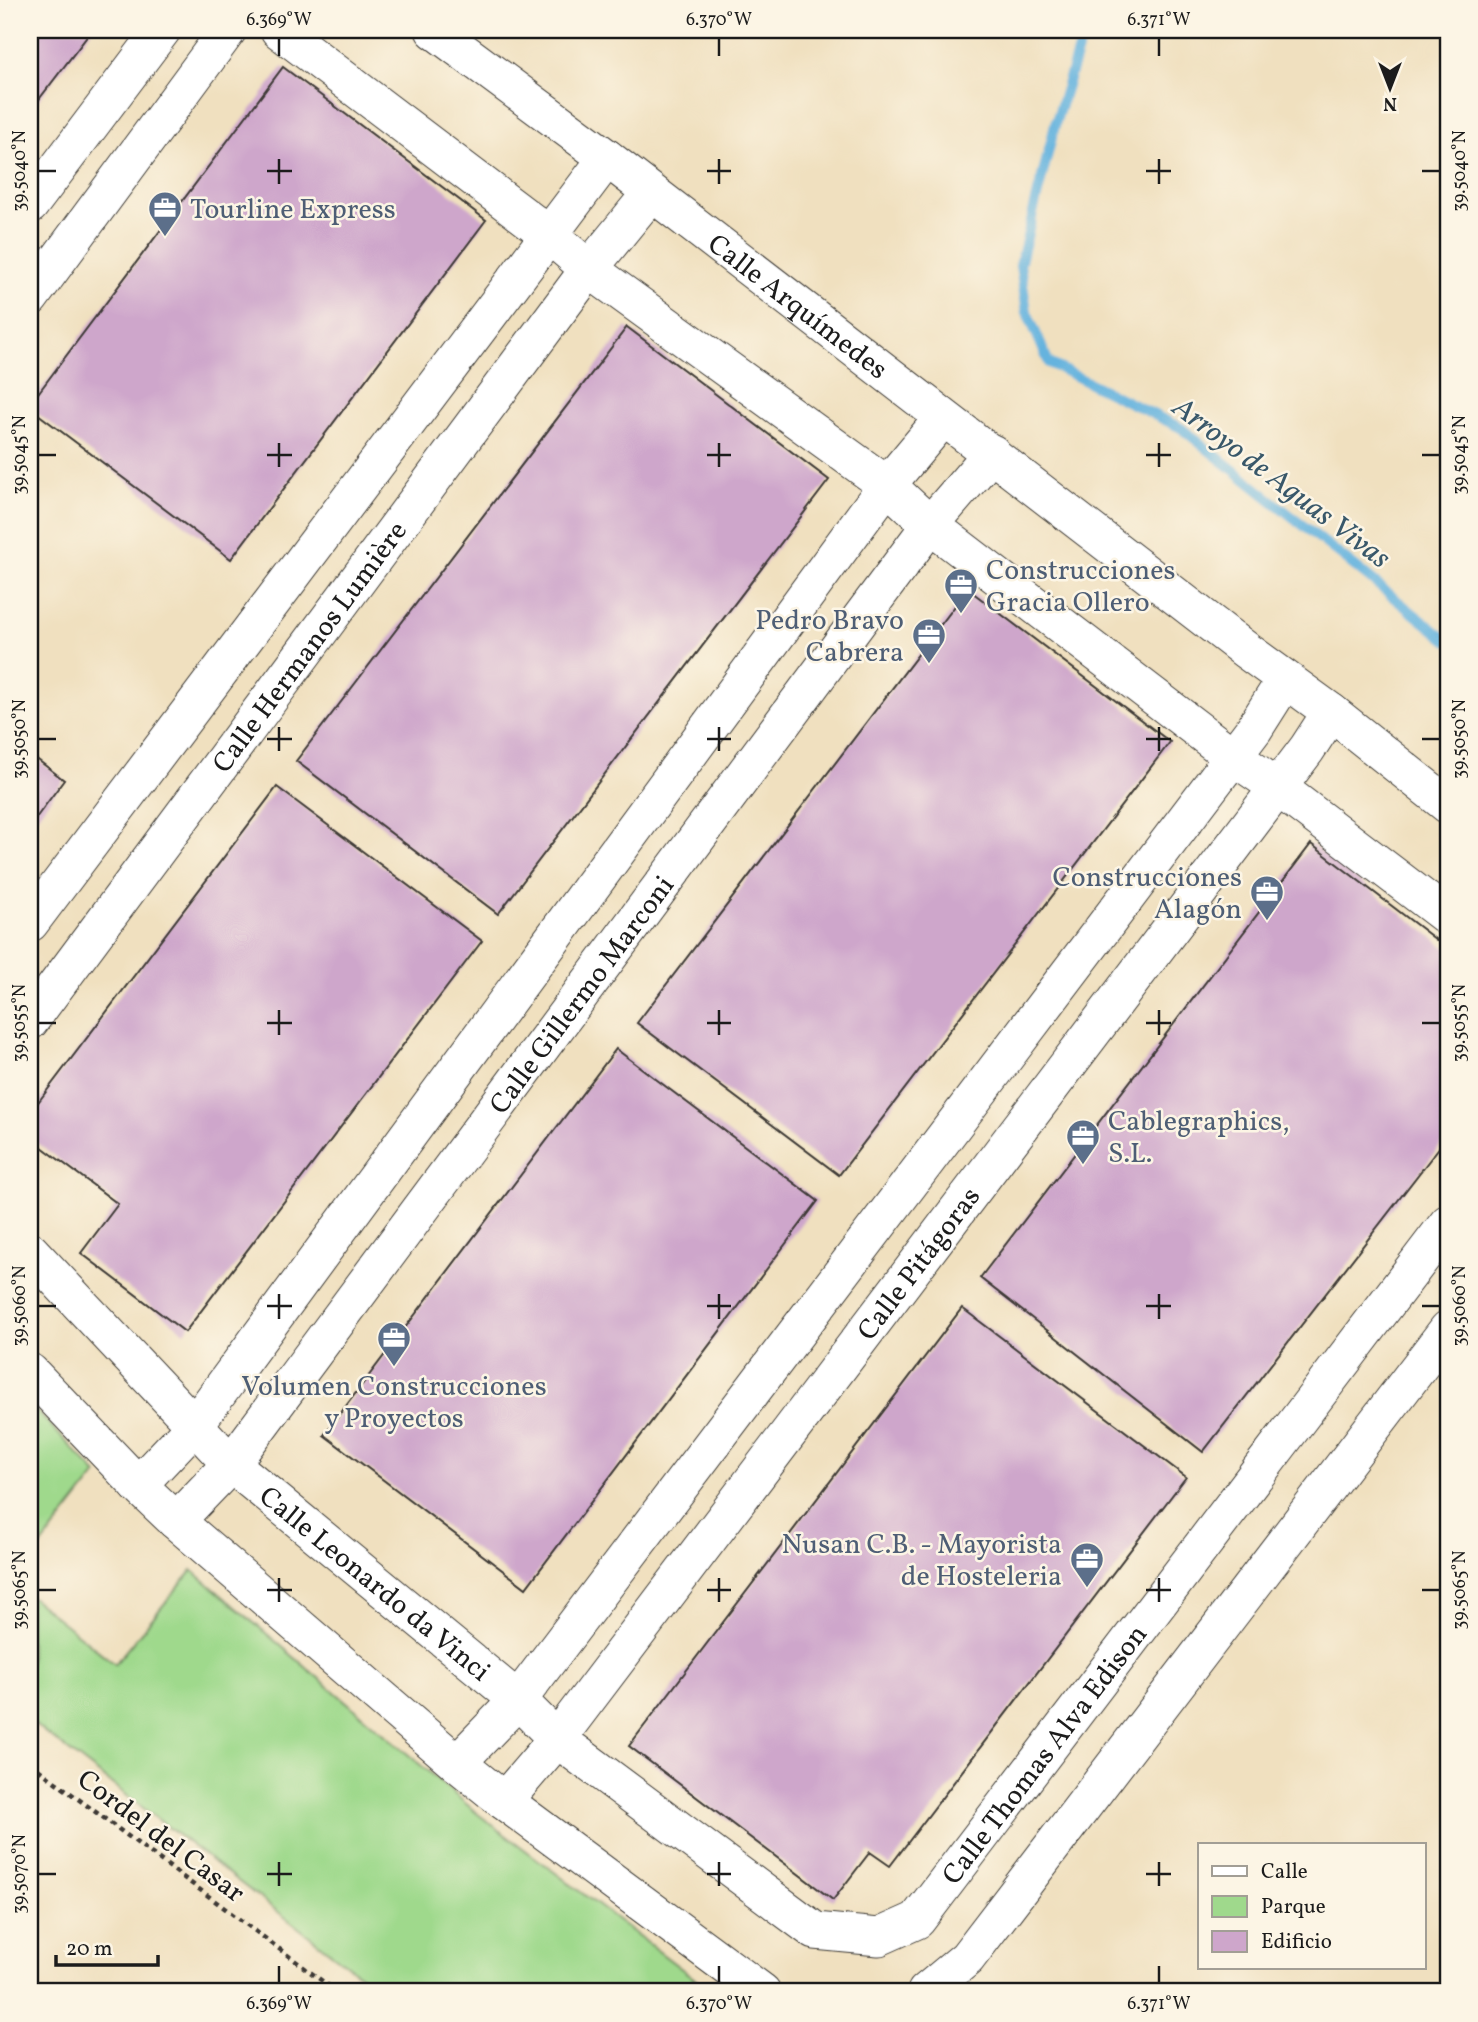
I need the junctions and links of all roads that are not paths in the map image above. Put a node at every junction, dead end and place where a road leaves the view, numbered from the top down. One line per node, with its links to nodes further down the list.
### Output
1 (162, 30): 7 (street)
2 (228, 30): 10 (street)
3 (279, 30): 8 (street)
4 (434, 30): 5 (street, Calle Arquímedes)
5 (607, 158): 6 (street, Calle Arquímedes); 8 (street)
6 (651, 193): 9 (street); 11 (street, Calle Arquímedes)
7 (30, 205)
8 (548, 234): 9 (street); 21 (street, Calle Hermanos Lumière)
9 (589, 270): 13 (street); 22 (street, Calle Hermanos Lumière)
10 (30, 298)
11 (943, 418): 12 (street, Calle Arquímedes); 13 (street)
12 (992, 453): 14 (street); 15 (street, Calle Arquímedes)
13 (887, 485): 14 (street); 27 (street, Calle Gillermo Marconi)
14 (930, 525): 17 (street); 28 (street, Calle Gillermo Marconi)
15 (1285, 680): 16 (street, Calle Arquímedes); 17 (street)
16 (1331, 712): 18 (street); 19 (street, Calle Arquímedes)
17 (1232, 756): 18 (street); 31 (street, Calle Pitágoras)
18 (1276, 786): 20 (street); 32 (street, Calle Pitágoras)
19 (1448, 805)
20 (1448, 917)
21 (30, 923)
22 (30, 1021)
23 (1448, 1223): 35 (street, Calle Thomas Alva Edison)
24 (30, 1251): 27 (street, Calle Leonardo da Vinci)
25 (1448, 1329): 37 (street)
26 (30, 1372): 29 (street)
27 (194, 1426): 28 (street, Calle Leonardo da Vinci); 29 (street)
28 (231, 1464): 30 (street, Calle Leonardo da Vinci); 31 (street, Calle Leonardo da Vinci)
29 (138, 1485): 30 (street)
30 (176, 1521): 33 (street)
31 (519, 1700): 32 (street, Calle Leonardo da Vinci); 33 (street, Calle Leonardo da Vinci)
32 (557, 1739): 34 (street); 35 (street, Calle Leonardo da Vinci)
33 (457, 1763): 34 (street)
34 (503, 1801): 36 (street)
35 (842, 1934)
36 (762, 1992)
37 (926, 1992)

